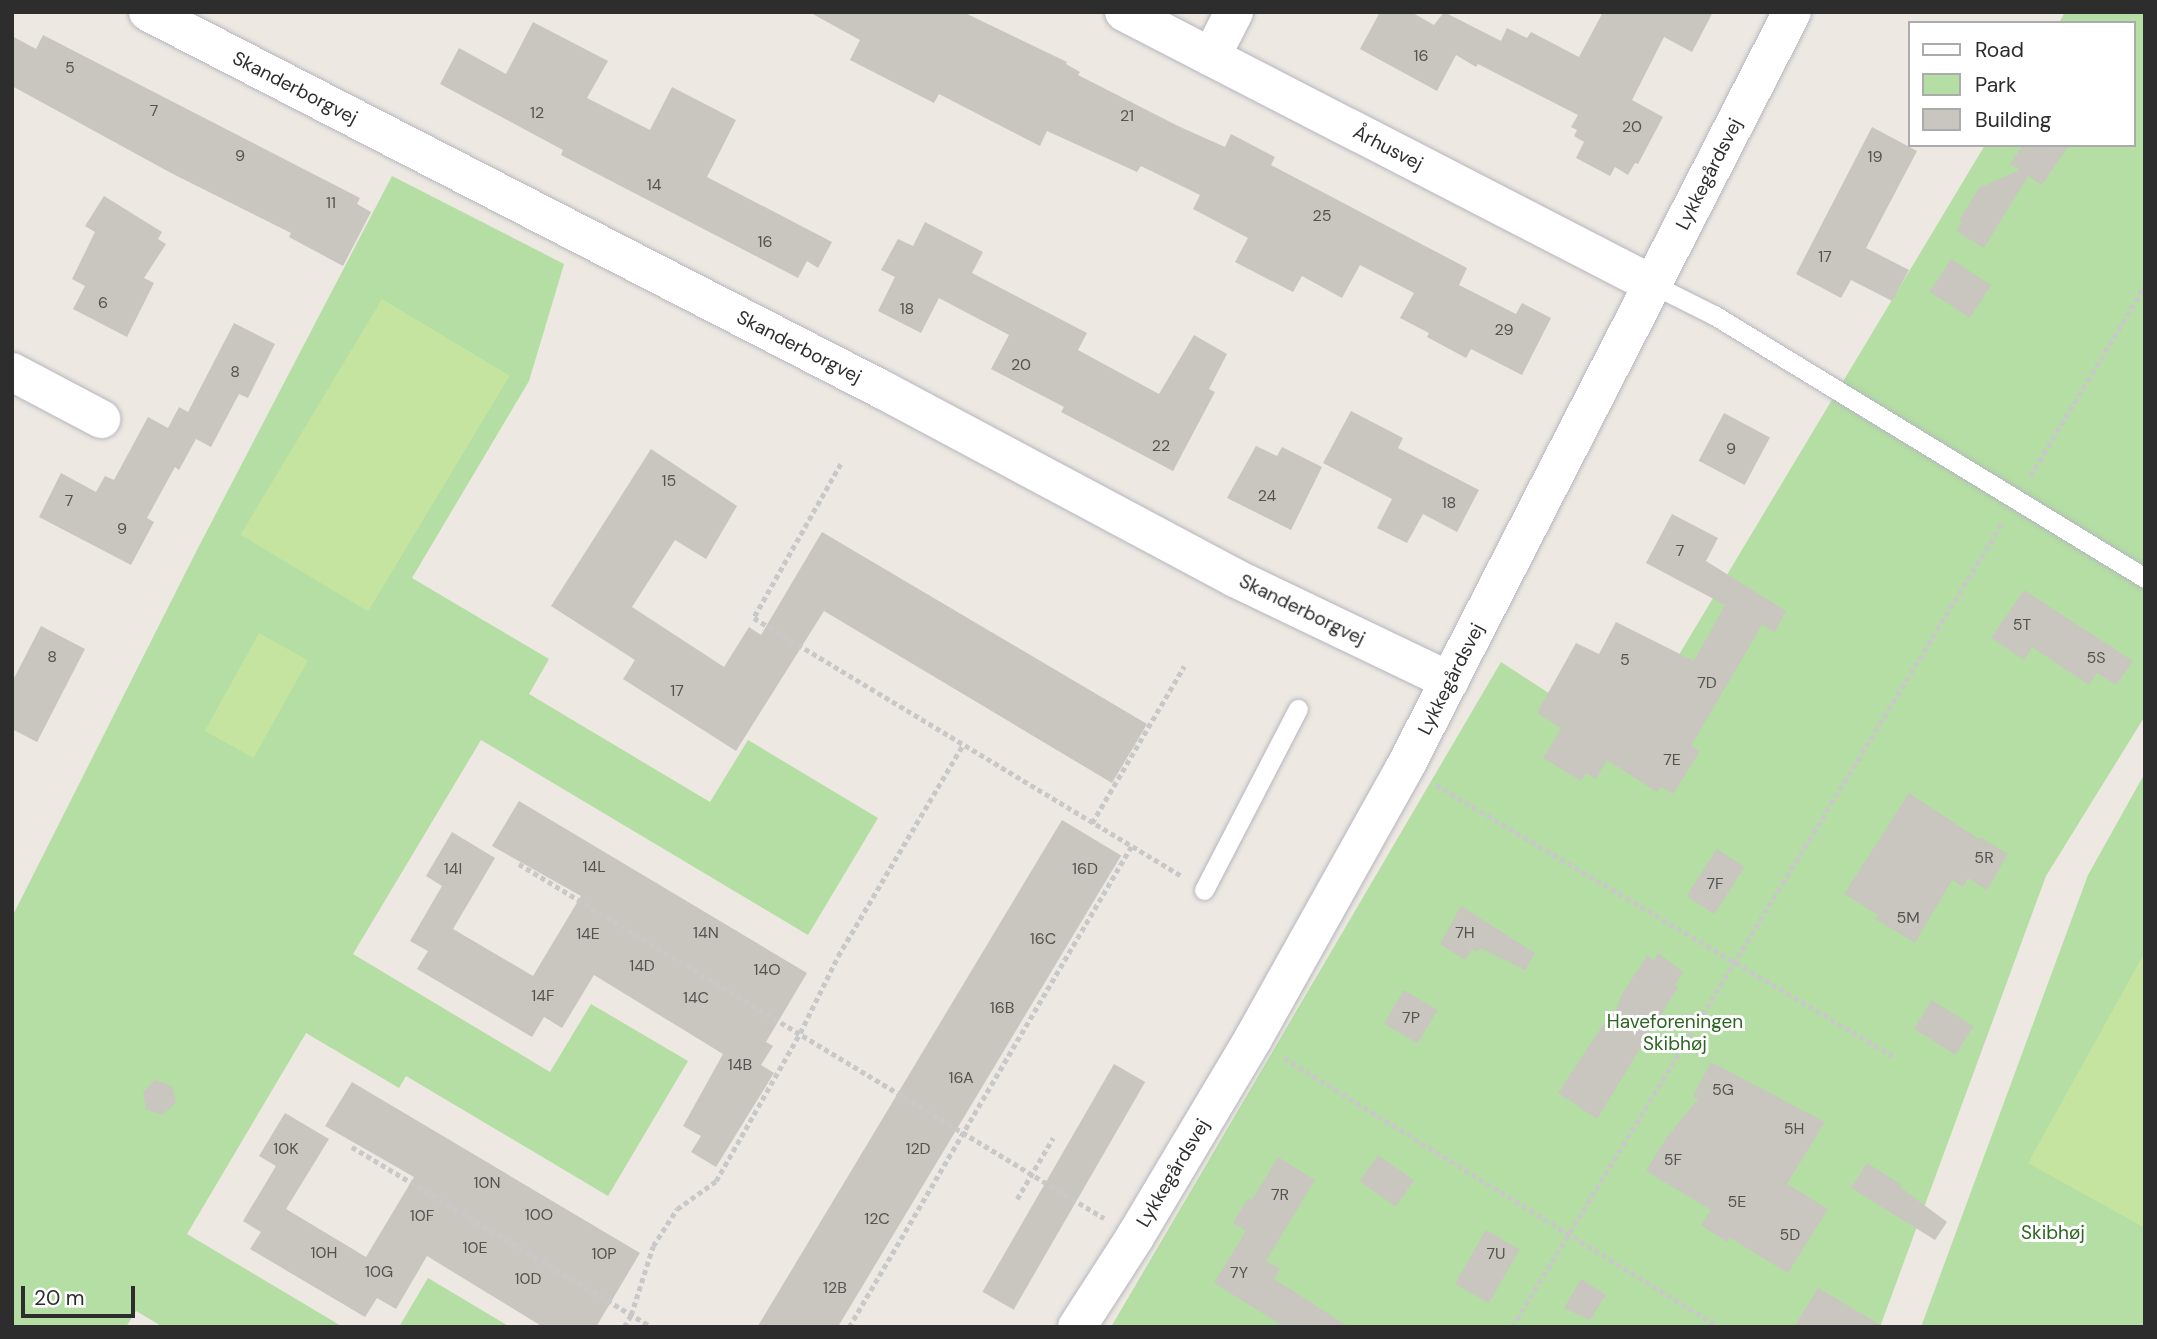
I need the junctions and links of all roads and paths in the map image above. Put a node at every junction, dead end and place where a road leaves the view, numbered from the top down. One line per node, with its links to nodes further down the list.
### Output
1 (148, 12): 14 (street, Skanderborgvej)
2 (1124, 12): 5 (street, Århusvej)
3 (1234, 12): 5 (street)
4 (1792, 12): 6 (street, Lykkegårdsvej)
5 (1211, 57): 6 (street, Århusvej)
6 (1652, 284): 11 (lane); 14 (street, Lykkegårdsvej)
7 (2145, 285): 11 (path)
8 (12, 372): 9 (street)
9 (101, 419)
10 (841, 464): 16 (path)
11 (2017, 499): 12 (lane); 22 (path)
12 (2145, 579)
13 (1184, 666): 18 (path)
14 (1450, 681): 17 (street, Lykkegårdsvej)
15 (1298, 709): 21 (lane)
16 (962, 746): 18 (path); 23 (path)
17 (1405, 767): 22 (path); 24 (street, Lykkegårdsvej)
18 (1092, 823): 19 (path)
19 (1131, 847): 21 (path); 26 (path)
20 (519, 864): 23 (path)
21 (1204, 890)
22 (1732, 962): 25 (path); 31 (path)
23 (800, 1033): 26 (path); 33 (path)
24 (1253, 1039): 31 (path); 32 (street, Lykkegårdsvej)
25 (1893, 1056)
26 (964, 1133): 29 (path); 36 (path)
27 (1053, 1138): 29 (path)
28 (352, 1147): 33 (path)
29 (1032, 1173): 30 (path); 32 (path)
30 (1017, 1199)
31 (1568, 1234): 38 (path); 39 (path)
32 (1135, 1237): 37 (street, Lykkegårdsvej)
33 (631, 1315): 34 (path); 35 (path)
34 (624, 1327)
35 (651, 1327)
36 (849, 1327)
37 (1076, 1327)
38 (1512, 1327)
39 (1719, 1327)

